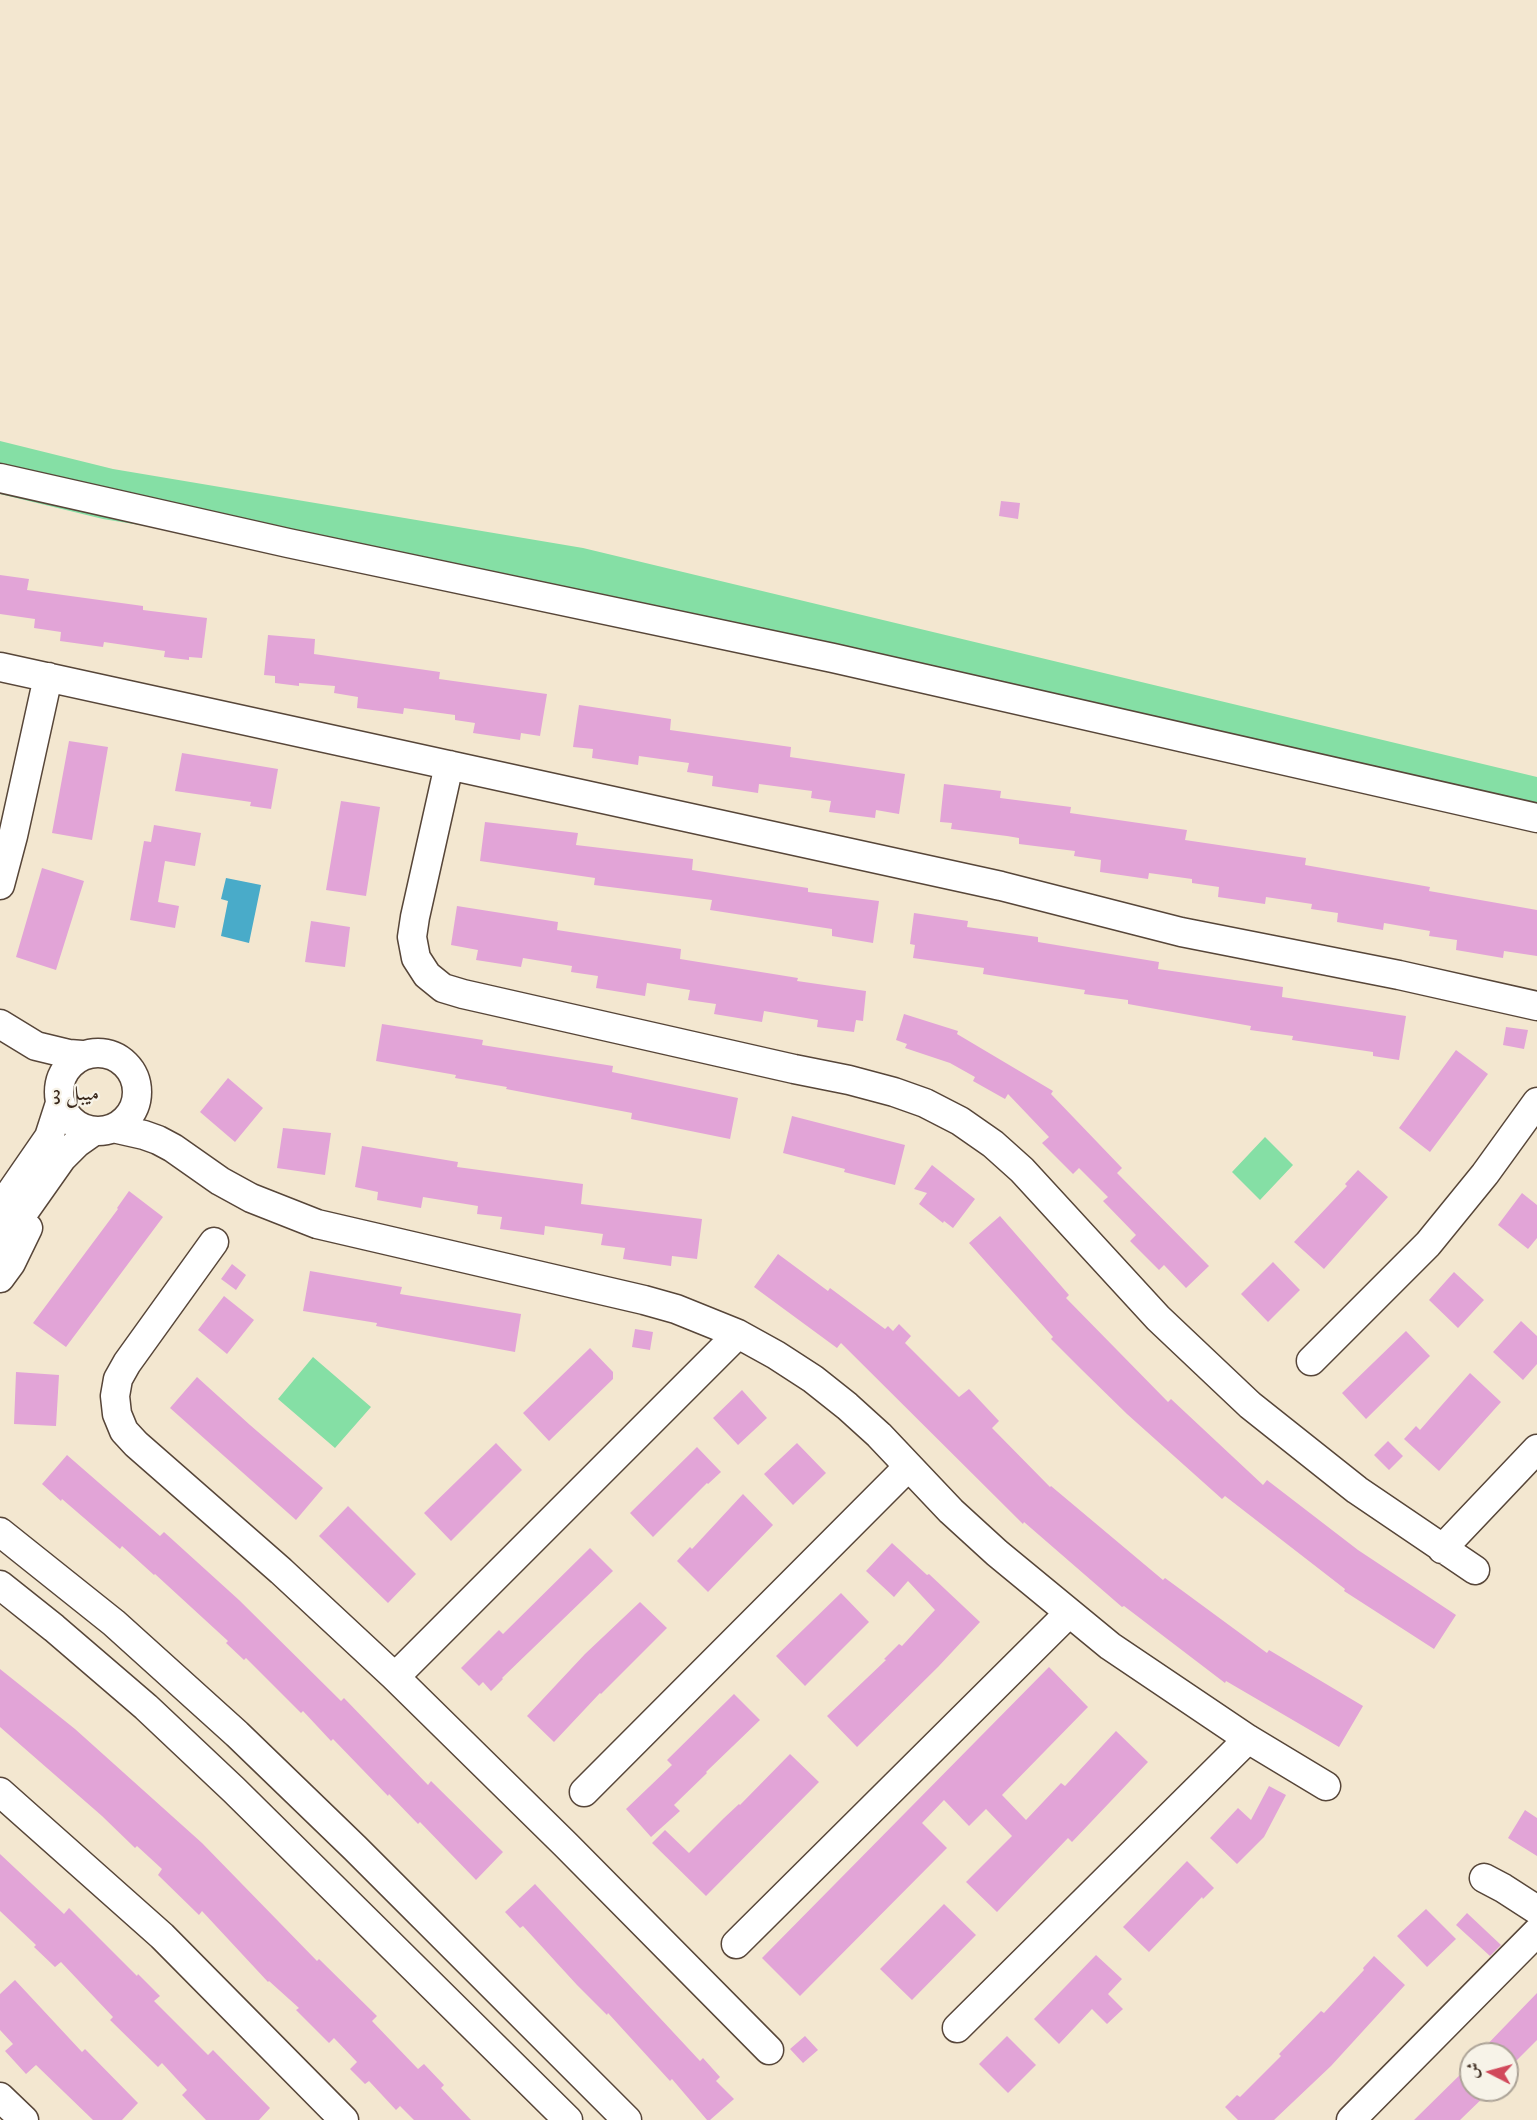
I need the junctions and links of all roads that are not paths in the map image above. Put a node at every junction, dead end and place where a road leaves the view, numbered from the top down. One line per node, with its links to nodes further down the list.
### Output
1 (0, 478): 5 (street)
2 (0, 667): 3 (street)
3 (48, 677): 4 (street); 6 (street)
4 (448, 765): 7 (street); 25 (street)
5 (1537, 818)
6 (0, 885)
7 (1537, 1006)
8 (9, 1031): 9 (street); 10 (street)
9 (82, 1055): 10 (street); 11 (street)
10 (59, 1098): 13 (street); 16 (street)
11 (137, 1100): 13 (street); 14 (street)
12 (1537, 1102): 21 (street)
13 (104, 1130): 14 (street); 15 (street)
14 (173, 1148): 20 (street)
15 (33, 1198): 18 (street); 19 (street)
16 (0, 1208)
17 (214, 1242): 29 (street)
18 (0, 1246)
19 (0, 1278)
20 (738, 1334): 23 (street); 29 (street)
21 (1311, 1361)
22 (1537, 1449): 25 (street)
23 (908, 1467): 28 (street); 33 (street)
24 (0, 1532): 44 (street)
25 (1442, 1549): 26 (street)
26 (1475, 1570)
27 (0, 1585): 43 (street)
28 (1068, 1614): 30 (street); 37 (street)
29 (395, 1677): 39 (street)
30 (1248, 1739): 31 (street); 38 (street)
31 (1326, 1786)
32 (0, 1792): 42 (street)
33 (584, 1792)
34 (1484, 1878): 35 (street)
35 (1537, 1910)
36 (1537, 1932): 45 (street)
37 (736, 1944)
38 (957, 2028)
39 (769, 2050)
40 (0, 2097): 41 (street)
41 (24, 2120)
42 (344, 2120)
43 (568, 2120)
44 (627, 2120)
45 (1351, 2120)

